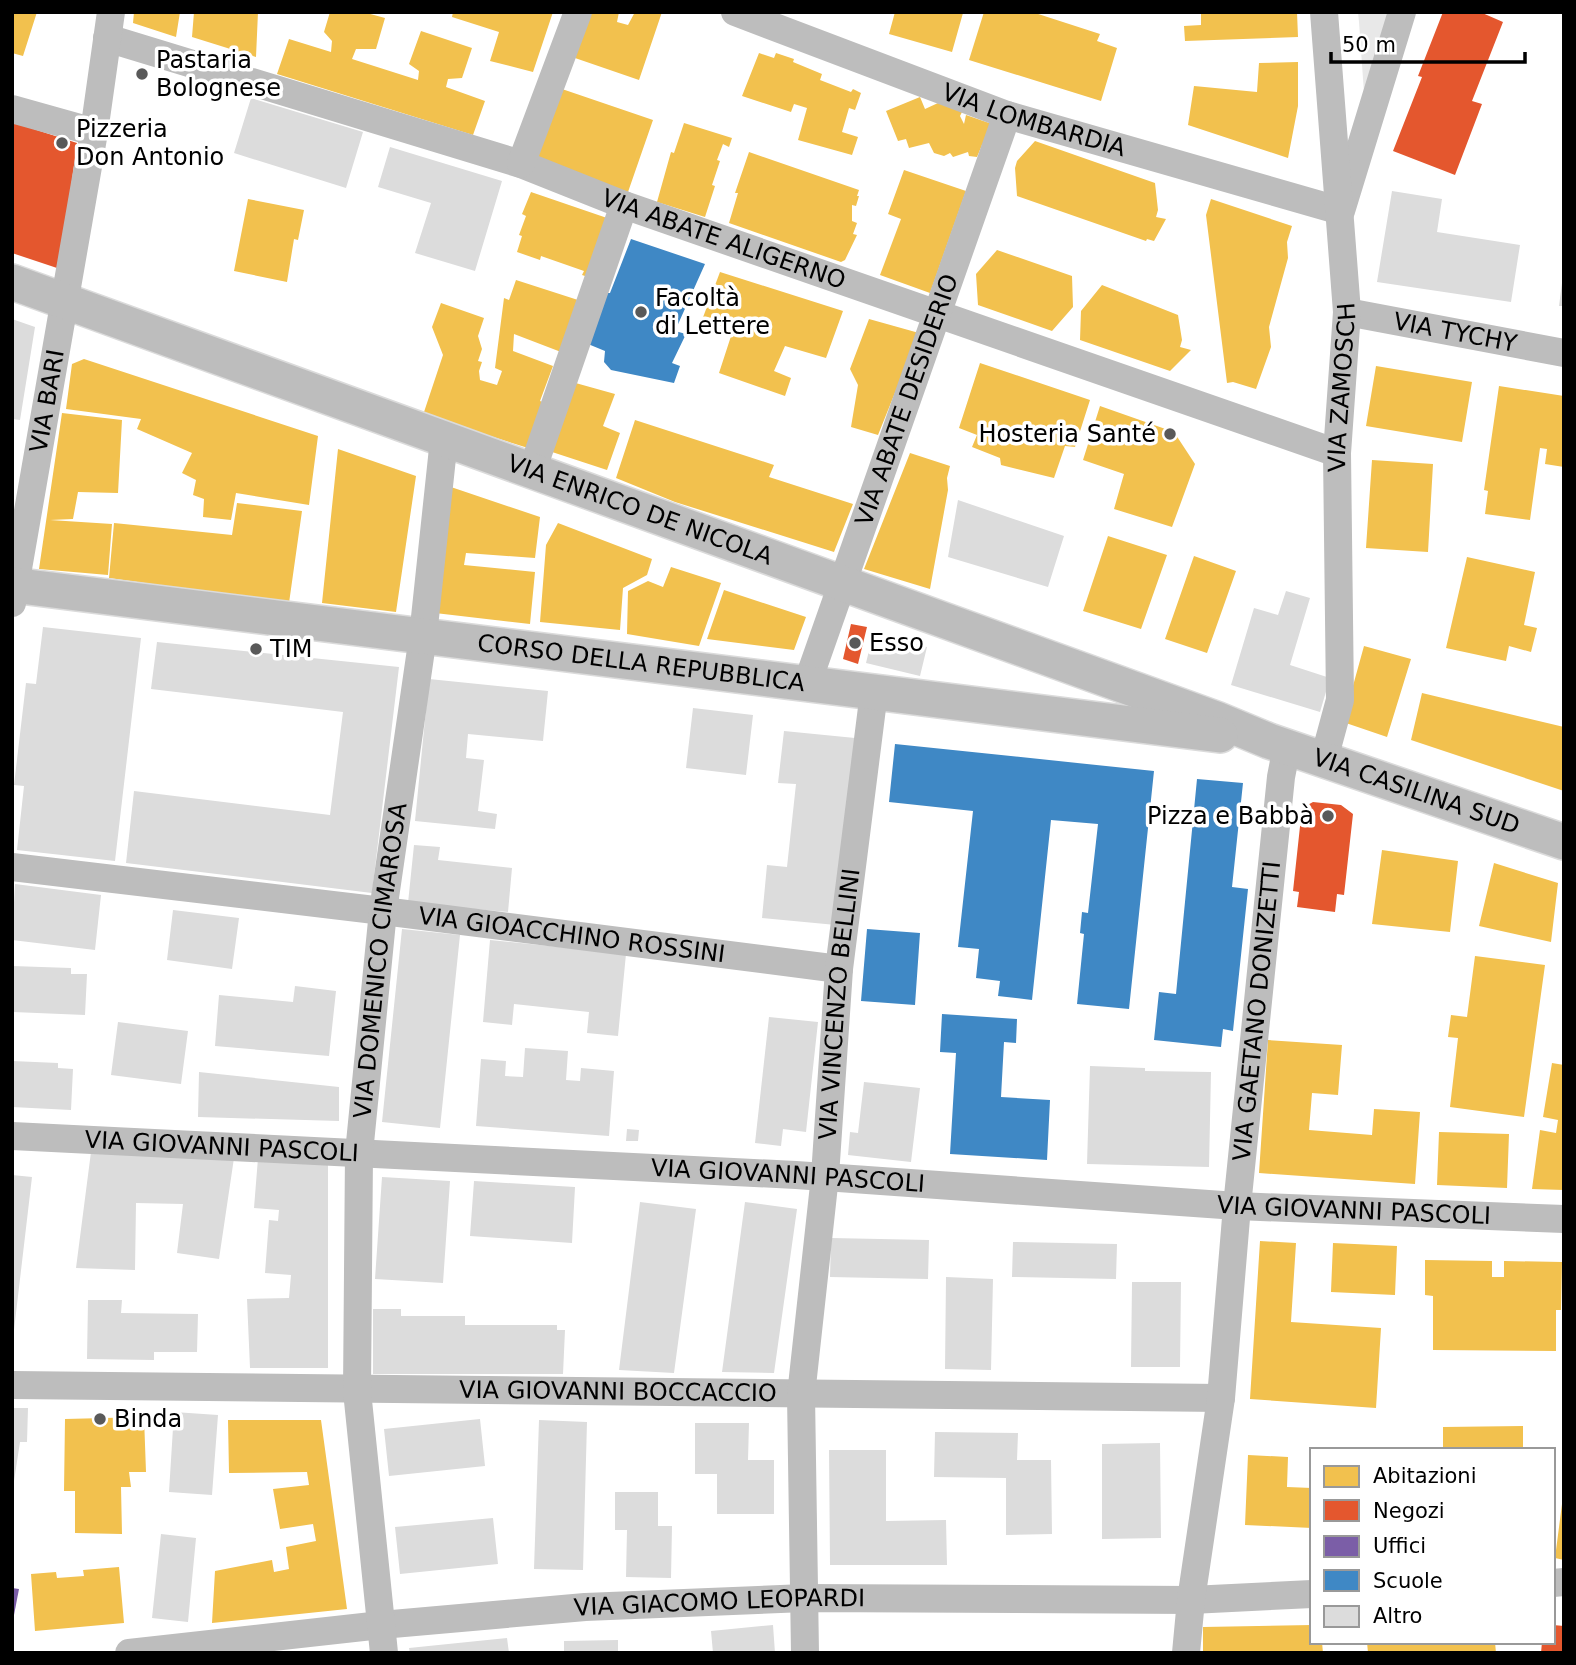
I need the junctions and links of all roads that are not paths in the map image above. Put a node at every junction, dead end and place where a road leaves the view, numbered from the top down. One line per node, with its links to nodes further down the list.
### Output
1 (578, 12): 9 (street)
2 (735, 12): 7 (street, VIA LOMBARDIA)
3 (1325, 12): 11 (street, VIA ZAMOSCH)
4 (1402, 12): 11 (street)
5 (109, 25): 8 (street, VIA BARI); 9 (street, VIA ABATE ALIGERNO)
6 (12, 109): 8 (street)
7 (1007, 115): 11 (street, VIA LOMBARDIA); 15 (street, VIA ABATE DESIDERIO)
8 (94, 132): 13 (street, VIA BARI)
9 (522, 164): 10 (street, VIA ABATE ALIGERNO)
10 (624, 205): 15 (street, VIA ABATE ALIGERNO); 19 (street)
11 (1341, 211): 14 (street, VIA ZAMOSCH)
12 (12, 282): 13 (main road, VIA ENRICO DE NICOLA)
13 (63, 301): 17 (main road, VIA ENRICO DE NICOLA); 21 (street, VIA BARI)
14 (1347, 312): 16 (street, VIA TYCHY); 18 (street, VIA ZAMOSCH)
15 (937, 313): 18 (street, VIA ABATE ALIGERNO); 20 (street, VIA ABATE DESIDERIO)
16 (1564, 353)
17 (444, 439): 19 (main road, VIA ENRICO DE NICOLA); 22 (street, VIA DOMENICO CIMAROSA)
18 (1337, 453): 28 (street, VIA ZAMOSCH)
19 (532, 471): 20 (main road, VIA ENRICO DE NICOLA)
20 (842, 583): 23 (main road, VIA ENRICO DE NICOLA); 24 (street, VIA ABATE DESIDERIO)
21 (13, 591): 22 (main road, CORSO DELLA REPUBBLICA)
22 (423, 636): 24 (main road, CORSO DELLA REPUBBLICA); 31 (street, VIA DOMENICO CIMAROSA)
23 (1111, 681): 26 (main road); 27 (main road, VIA ENRICO DE NICOLA)
24 (807, 684): 25 (main road, CORSO DELLA REPUBBLICA)
25 (874, 692): 26 (main road, CORSO DELLA REPUBBLICA); 32 (street, VIA VINCENZO BELLINI)
26 (1103, 721): 27 (main road, CORSO DELLA REPUBBLICA)
27 (1278, 743): 28 (main road, VIA CASILINA SUD); 36 (street, VIA GAETANO DONIZETTI)
28 (1324, 759): 29 (main road, VIA CASILINA SUD)
29 (1564, 842)
30 (12, 867): 31 (street, VIA GIOACCHINO ROSSINI)
31 (383, 911): 32 (street, VIA GIOACCHINO ROSSINI); 34 (street, VIA DOMENICO CIMAROSA)
32 (839, 969): 35 (street, VIA VINCENZO BELLINI)
33 (12, 1136): 34 (street, VIA GIOVANNI PASCOLI)
34 (359, 1153): 35 (street, VIA GIOVANNI PASCOLI); 39 (street, VIA DOMENICO CIMAROSA)
35 (825, 1176): 36 (street, VIA GIOVANNI PASCOLI); 40 (street, VIA VINCENZO BELLINI)
36 (1237, 1206): 37 (street, VIA GIOVANNI PASCOLI); 41 (street, VIA GAETANO DONIZETTI)
37 (1564, 1219)
38 (12, 1385): 39 (street, VIA GIOVANNI BOCCACCIO)
39 (357, 1391): 40 (street, VIA GIOVANNI BOCCACCIO); 45 (street, VIA DOMENICO CIMAROSA)
40 (801, 1395): 41 (street, VIA GIOVANNI BOCCACCIO); 43 (street, VIA VINCENZO BELLINI)
41 (1221, 1398): 44 (street, VIA GAETANO DONIZETTI)
42 (1310, 1594): 44 (street, VIA GIACOMO LEOPARDI)
43 (804, 1598): 44 (street, VIA GIACOMO LEOPARDI); 45 (street, VIA GIACOMO LEOPARDI); 48 (street, VIA VINCENZO BELLINI)
44 (1191, 1600): 49 (street, VIA GAETANO DONIZETTI)
45 (381, 1625): 46 (street, VIA GIACOMO LEOPARDI); 47 (street, VIA DOMENICO CIMAROSA)
46 (129, 1653)
47 (384, 1653)
48 (805, 1653)
49 (1186, 1653)

